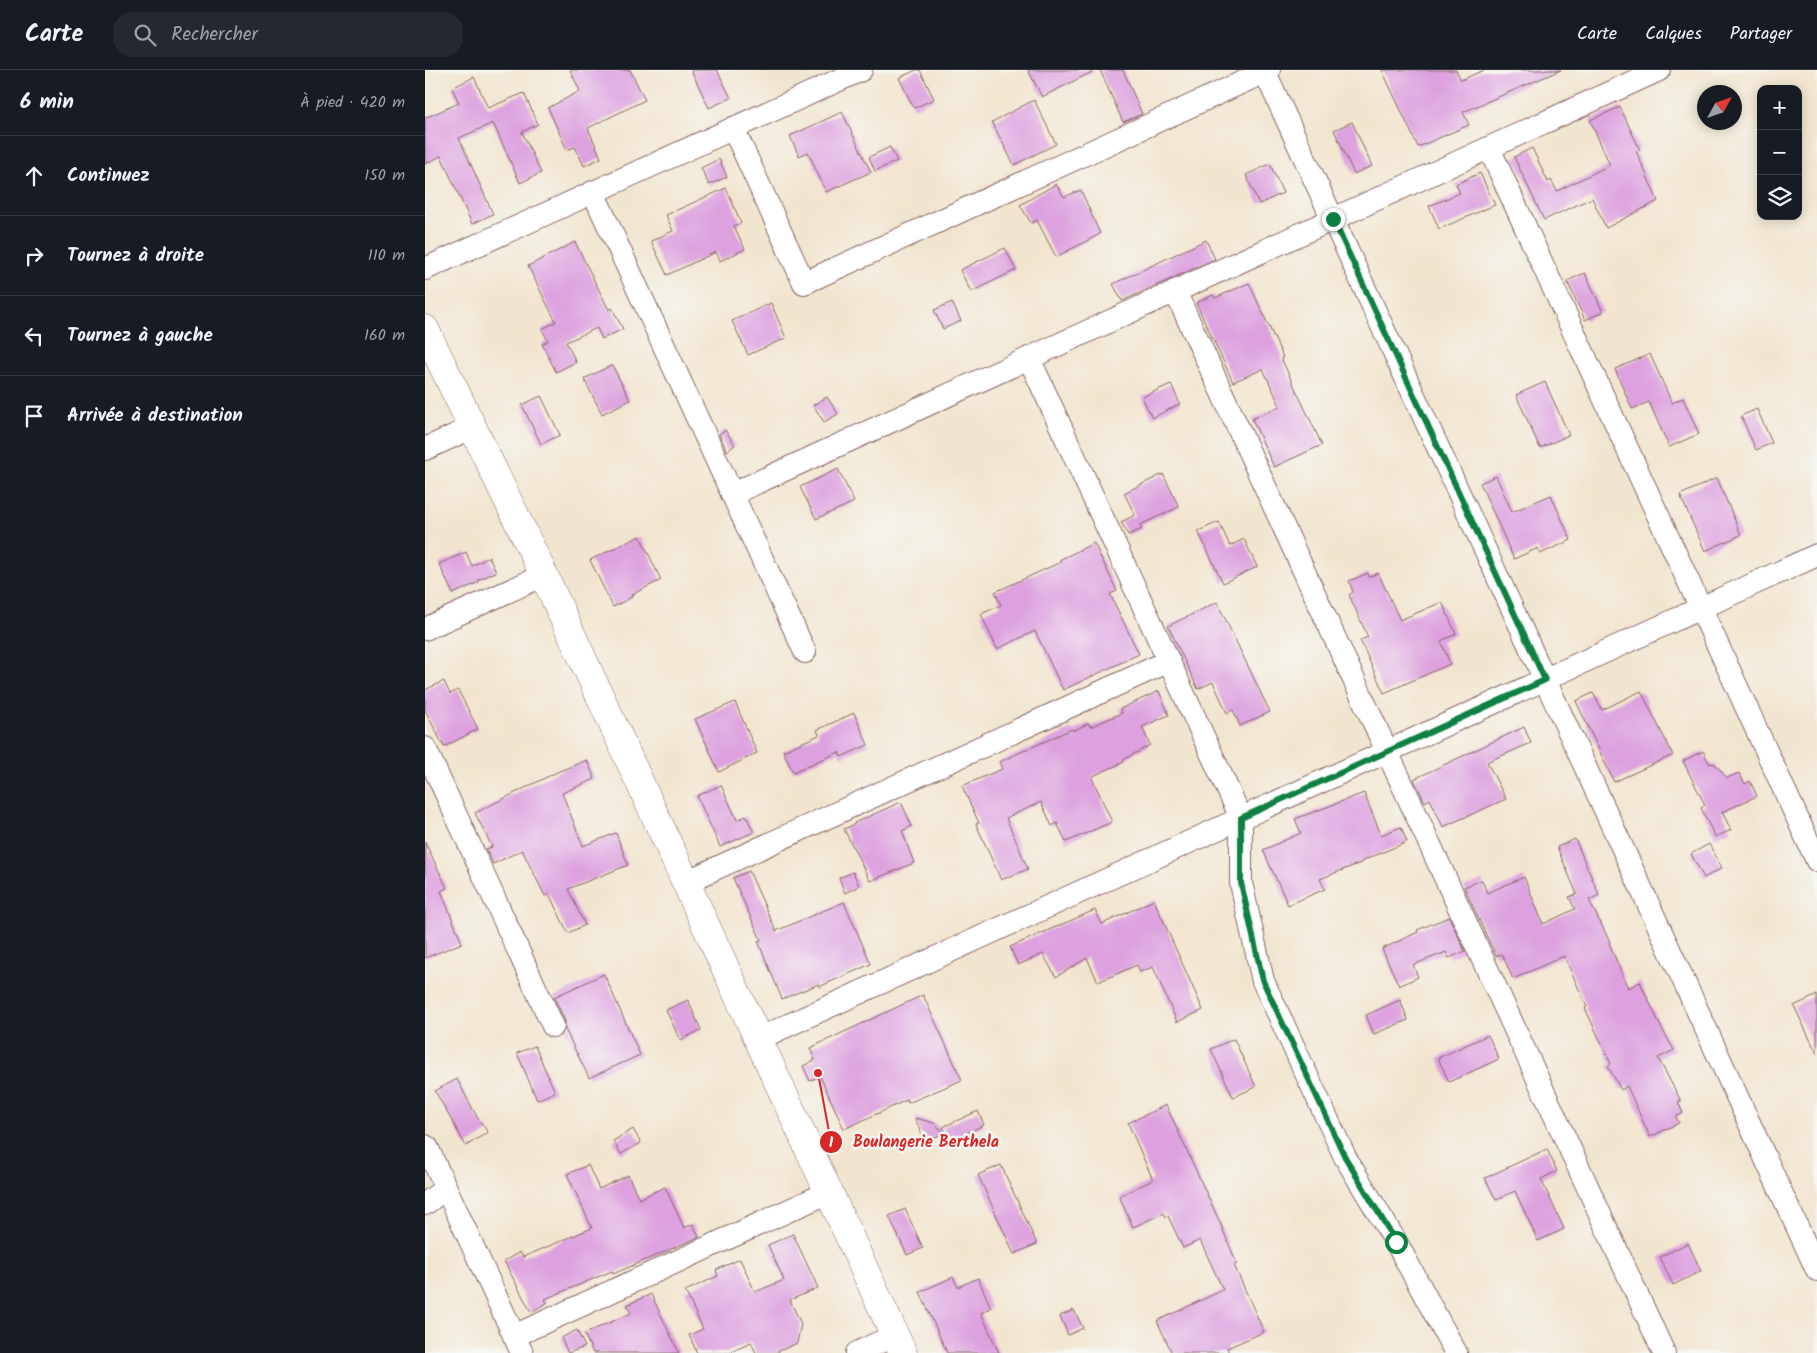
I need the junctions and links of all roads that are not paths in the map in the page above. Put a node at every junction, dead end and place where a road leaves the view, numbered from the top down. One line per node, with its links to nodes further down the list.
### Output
1 (860, 70): 4 (street)
2 (1659, 70): 5 (street)
3 (1266, 71): 4 (street); 7 (street)
4 (733, 128): 6 (street)
5 (1489, 148): 7 (street); 17 (street)
6 (593, 192): 8 (street); 14 (street)
7 (1333, 219): 9 (street); 21 (street)
8 (425, 269)
9 (1175, 291): 11 (street); 23 (street)
10 (425, 329): 12 (main road)
11 (1029, 358): 14 (street); 20 (street)
12 (473, 427): 13 (street); 16 (main road)
13 (425, 449)
14 (732, 494): 19 (street)
15 (1817, 555): 17 (street)
16 (544, 575): 18 (street); 26 (main road)
17 (1701, 608): 21 (street); 25 (street)
18 (425, 629)
19 (805, 652)
20 (1169, 662): 24 (street); 26 (street)
21 (1545, 680): 23 (street); 33 (street)
22 (425, 748): 27 (street)
23 (1387, 752): 24 (street); 38 (street)
24 (1241, 818): 28 (street); 37 (street)
25 (1817, 861)
26 (686, 882): 28 (main road)
27 (553, 1026)
28 (758, 1039): 31 (main road)
29 (425, 1146): 30 (street)
30 (446, 1188): 32 (street); 34 (street)
31 (829, 1192): 34 (street); 35 (main road)
32 (425, 1204)
33 (1817, 1270)
34 (518, 1344)
35 (899, 1344): 36 (street)
36 (857, 1353)
37 (1456, 1353)
38 (1664, 1353)

